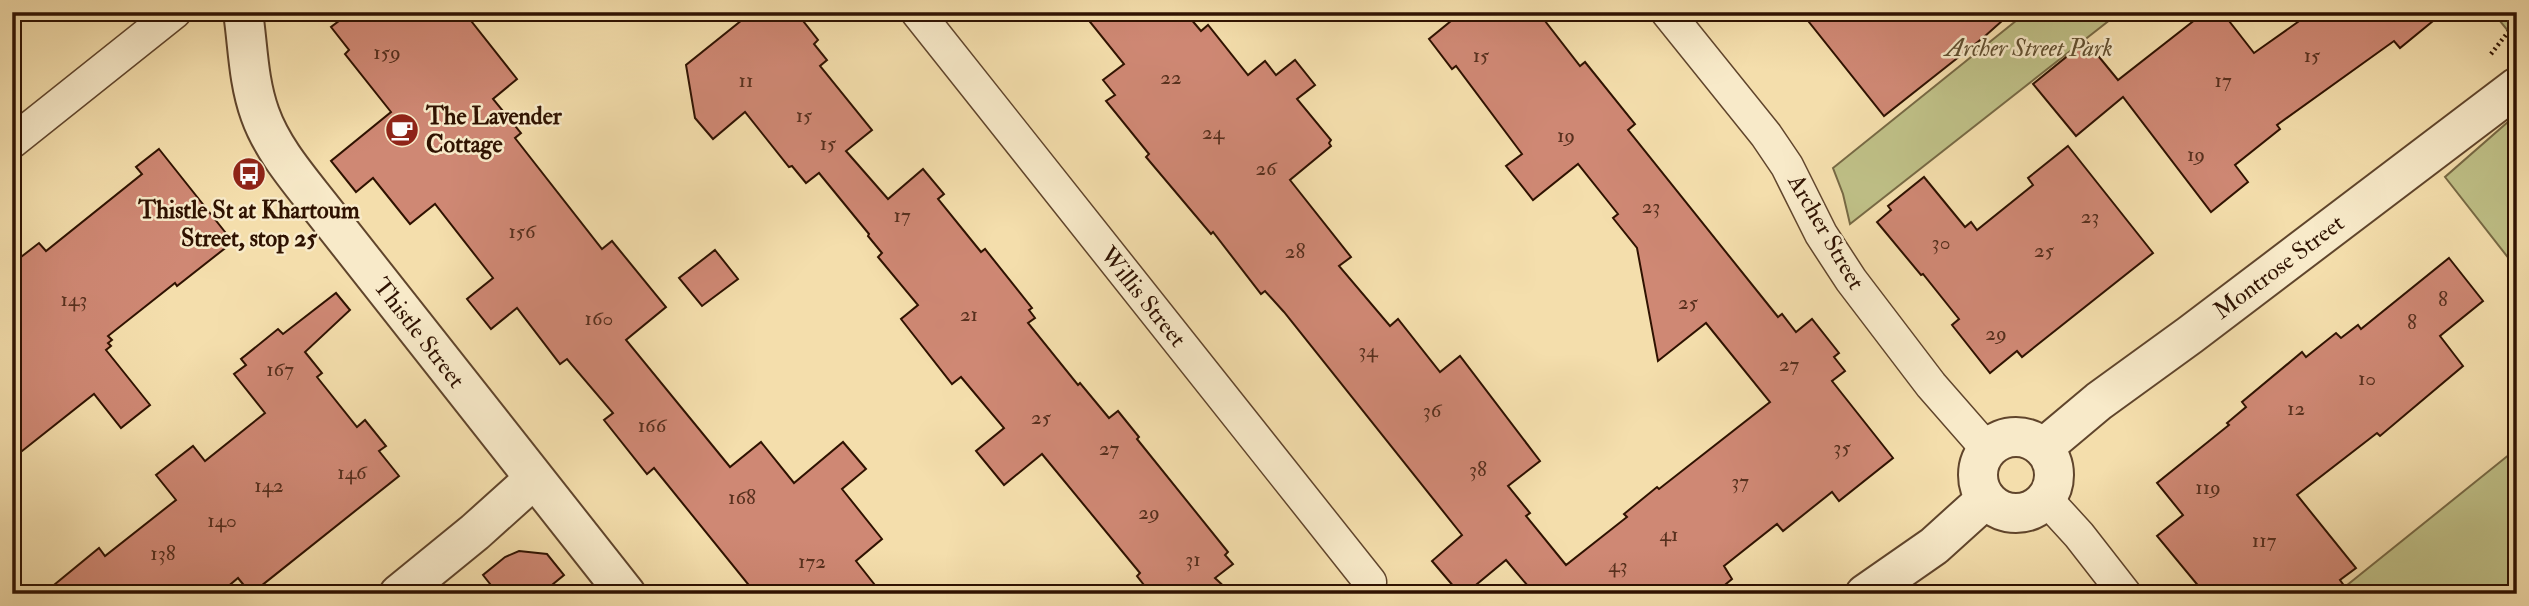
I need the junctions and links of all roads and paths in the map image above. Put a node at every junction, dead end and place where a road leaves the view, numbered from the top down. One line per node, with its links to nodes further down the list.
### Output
1 (175, 12): 8 (street)
2 (243, 12): 11 (street, Thistle Street)
3 (916, 12): 14 (street, Willis Street)
4 (1667, 12): 10 (street, Archer Street)
5 (2514, 12): 6 (path)
6 (2491, 54)
7 (2517, 87): 9 (street, Montrose Street)
8 (12, 142)
9 (2043, 448): 10 (street); 13 (street)
10 (1987, 449): 12 (street)
11 (534, 479): 15 (street); 16 (street, Thistle Street)
12 (1986, 499): 13 (street); 17 (street)
13 (2046, 499): 18 (street)
14 (1370, 582)
15 (399, 594)
16 (626, 594)
17 (1865, 594)
18 (2124, 594)

